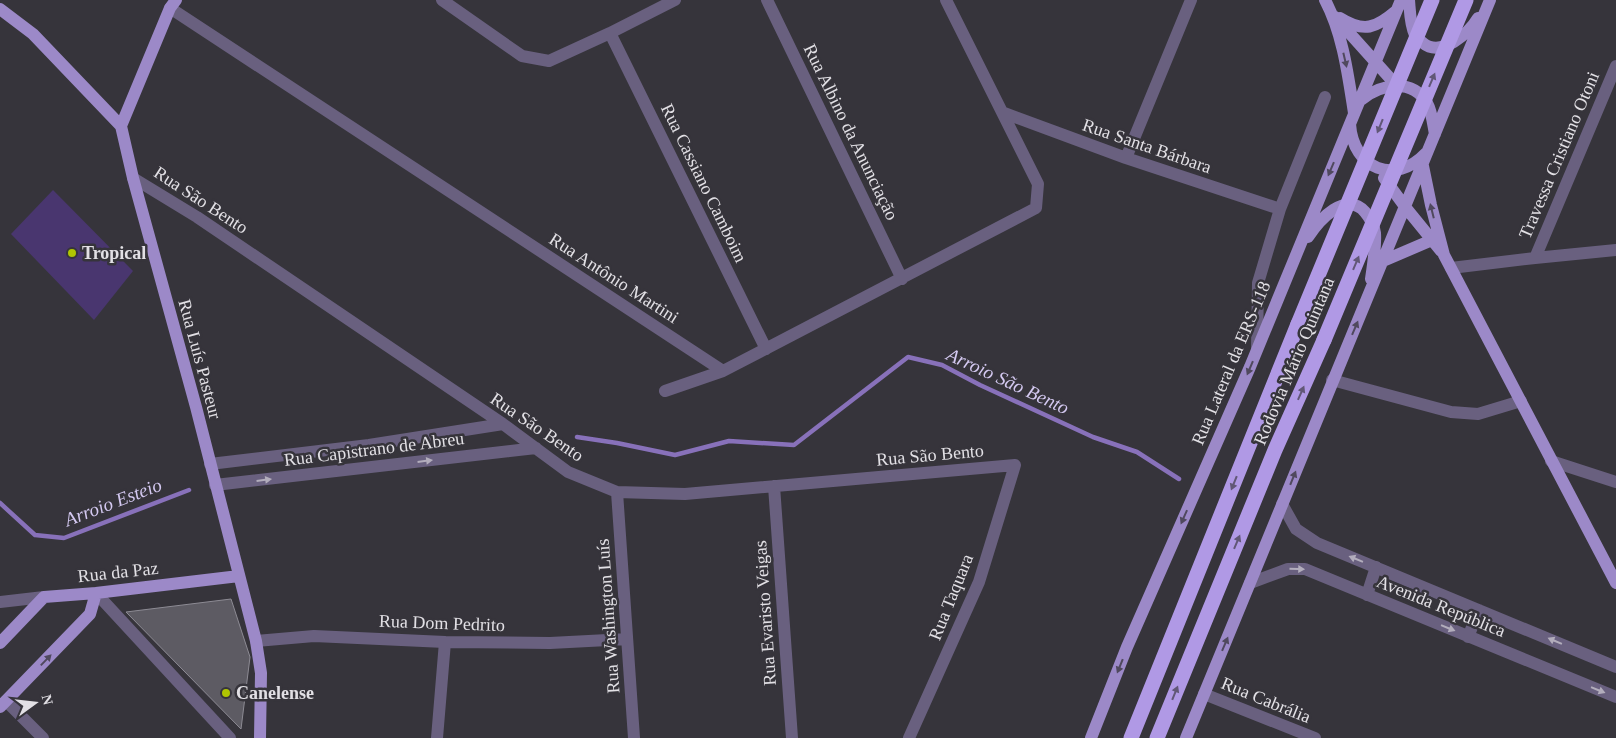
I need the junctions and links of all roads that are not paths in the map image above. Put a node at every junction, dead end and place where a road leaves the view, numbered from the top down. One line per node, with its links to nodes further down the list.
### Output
1 (442, 0): 15 (street)
2 (675, 0): 15 (street)
3 (767, 0): 40 (street, Rua Albino da Anunciação)
4 (946, 0): 22 (street)
5 (1191, 0): 27 (street)
6 (1325, 0): 14 (main road)
7 (1408, 0): 10 (main road)
8 (1432, 0): 86 (highway, Rodovia Mário Quintana, one-way to 86, bridge)
9 (1466, 0): 87 (highway, Rodovia Mário Quintana, one-way to 9, bridge)
10 (1490, 0): 25 (main road)
11 (173, 4): 24 (main road); 44 (street, Rua Antônio Martini)
12 (1399, 5): 14 (main road); 16 (main road, Rua Lateral da ERS-118)
13 (0, 9): 24 (main road)
14 (1332, 13): 16 (main road); 23 (main road, one-way to 23)
15 (610, 33): 42 (street, Rua Cassiano Camboim)
16 (1376, 62): 18 (main road); 21 (main road, Rua Lateral da ERS-118)
17 (1616, 66): 19 (street, Travessa Cristiano Otoni)
18 (1397, 86): 21 (main road); 25 (main road)
19 (1610, 94): 37 (street, Travessa Cristiano Otoni)
20 (1325, 97): 32 (street)
21 (1361, 100): 23 (main road, Rua Lateral da ERS-118)
22 (1004, 114): 27 (street, Rua Santa Bárbara); 40 (street)
23 (1352, 118): 29 (main road); 36 (main road, Rua Lateral da ERS-118, one-way to 36)
24 (121, 126): 30 (main road, Rua Luís Pasteur)
25 (1435, 134): 26 (main road)
26 (1428, 152): 28 (main road); 29 (main road)
27 (1126, 158): 32 (street, Rua Santa Bárbara)
28 (1422, 166): 31 (main road); 35 (main road, one-way to 28)
29 (1376, 168): 31 (main road)
30 (133, 178): 48 (street, Rua São Bento); 52 (main road, Rua Luís Pasteur)
31 (1406, 208): 33 (main road); 38 (main road)
32 (1280, 209): 43 (street)
33 (1432, 240): 35 (main road); 38 (main road)
34 (1616, 250): 37 (street)
35 (1444, 255): 39 (main road)
36 (1295, 256): 41 (main road); 43 (main road, Rua Lateral da ERS-118)
37 (1535, 258): 39 (street)
38 (1383, 261): 41 (main road)
39 (1451, 268): 47 (main road)
40 (902, 279): 42 (street)
41 (1370, 291): 45 (main road, one-way to 41)
42 (766, 349): 44 (street)
43 (1257, 351): 85 (main road, Rua Lateral da ERS-118, one-way to 85)
44 (723, 371): 46 (street)
45 (1332, 380): 47 (street); 59 (main road, one-way to 45)
46 (665, 391)
47 (1521, 401): 51 (main road)
48 (503, 424): 49 (street, Rua Capistrano de Abreu); 50 (street, Rua São Bento)
49 (369, 445): 52 (street, Rua Capistrano de Abreu); 54 (street)
50 (536, 448): 54 (street, Rua Capistrano de Abreu, one-way to 50); 58 (street, Rua São Bento)
51 (1551, 461): 55 (street); 63 (main road)
52 (210, 464): 56 (main road, Rua Luís Pasteur)
53 (1015, 465): 57 (street, Rua São Bento); 84 (street, Rua Taquara)
54 (372, 467): 56 (street, Rua Capistrano de Abreu, one-way to 54)
55 (1616, 482)
56 (215, 485): 61 (main road, Rua Luís Pasteur)
57 (774, 486): 58 (street, Rua São Bento); 83 (street, Rua Evaristo Veigas)
58 (617, 492): 70 (street, Rua Washington Luís)
59 (1282, 504): 60 (street, Avenida República, one-way to 59); 62 (main road)
60 (1376, 567): 65 (street); 68 (street, Avenida República)
61 (239, 576): 64 (main road, Rua da Paz); 71 (main road, Rua Luís Pasteur)
62 (1250, 583): 65 (street, Avenida República, one-way to 65); 75 (main road, one-way to 62)
63 (1616, 583)
64 (96, 593): 66 (main road, Rua da Paz); 77 (main road, one-way to 64); 79 (street)
65 (1368, 595): 69 (street, Avenida República, one-way to 69)
66 (44, 597): 67 (street, Rua da Paz); 73 (main road)
67 (0, 602)
68 (1479, 610): 69 (street); 74 (street, Avenida República, one-way to 68)
69 (1468, 636): 76 (street, Avenida República, one-way to 76)
70 (627, 639): 72 (street, Rua Dom Pedrito); 82 (street, Rua Washington Luís)
71 (256, 641): 72 (street, Rua Dom Pedrito); 80 (main road, Rua Luís Pasteur)
72 (445, 642): 81 (street)
73 (0, 643)
74 (1616, 667)
75 (1204, 694): 88 (main road); 89 (street, Rua Cabrália)
76 (1616, 698)
77 (3, 704): 78 (street)
78 (43, 738)
79 (230, 738)
80 (260, 738)
81 (437, 738)
82 (634, 738)
83 (792, 738)
84 (909, 738)
85 (1091, 738)
86 (1131, 738)
87 (1157, 738)
88 (1186, 738)
89 (1315, 738)

